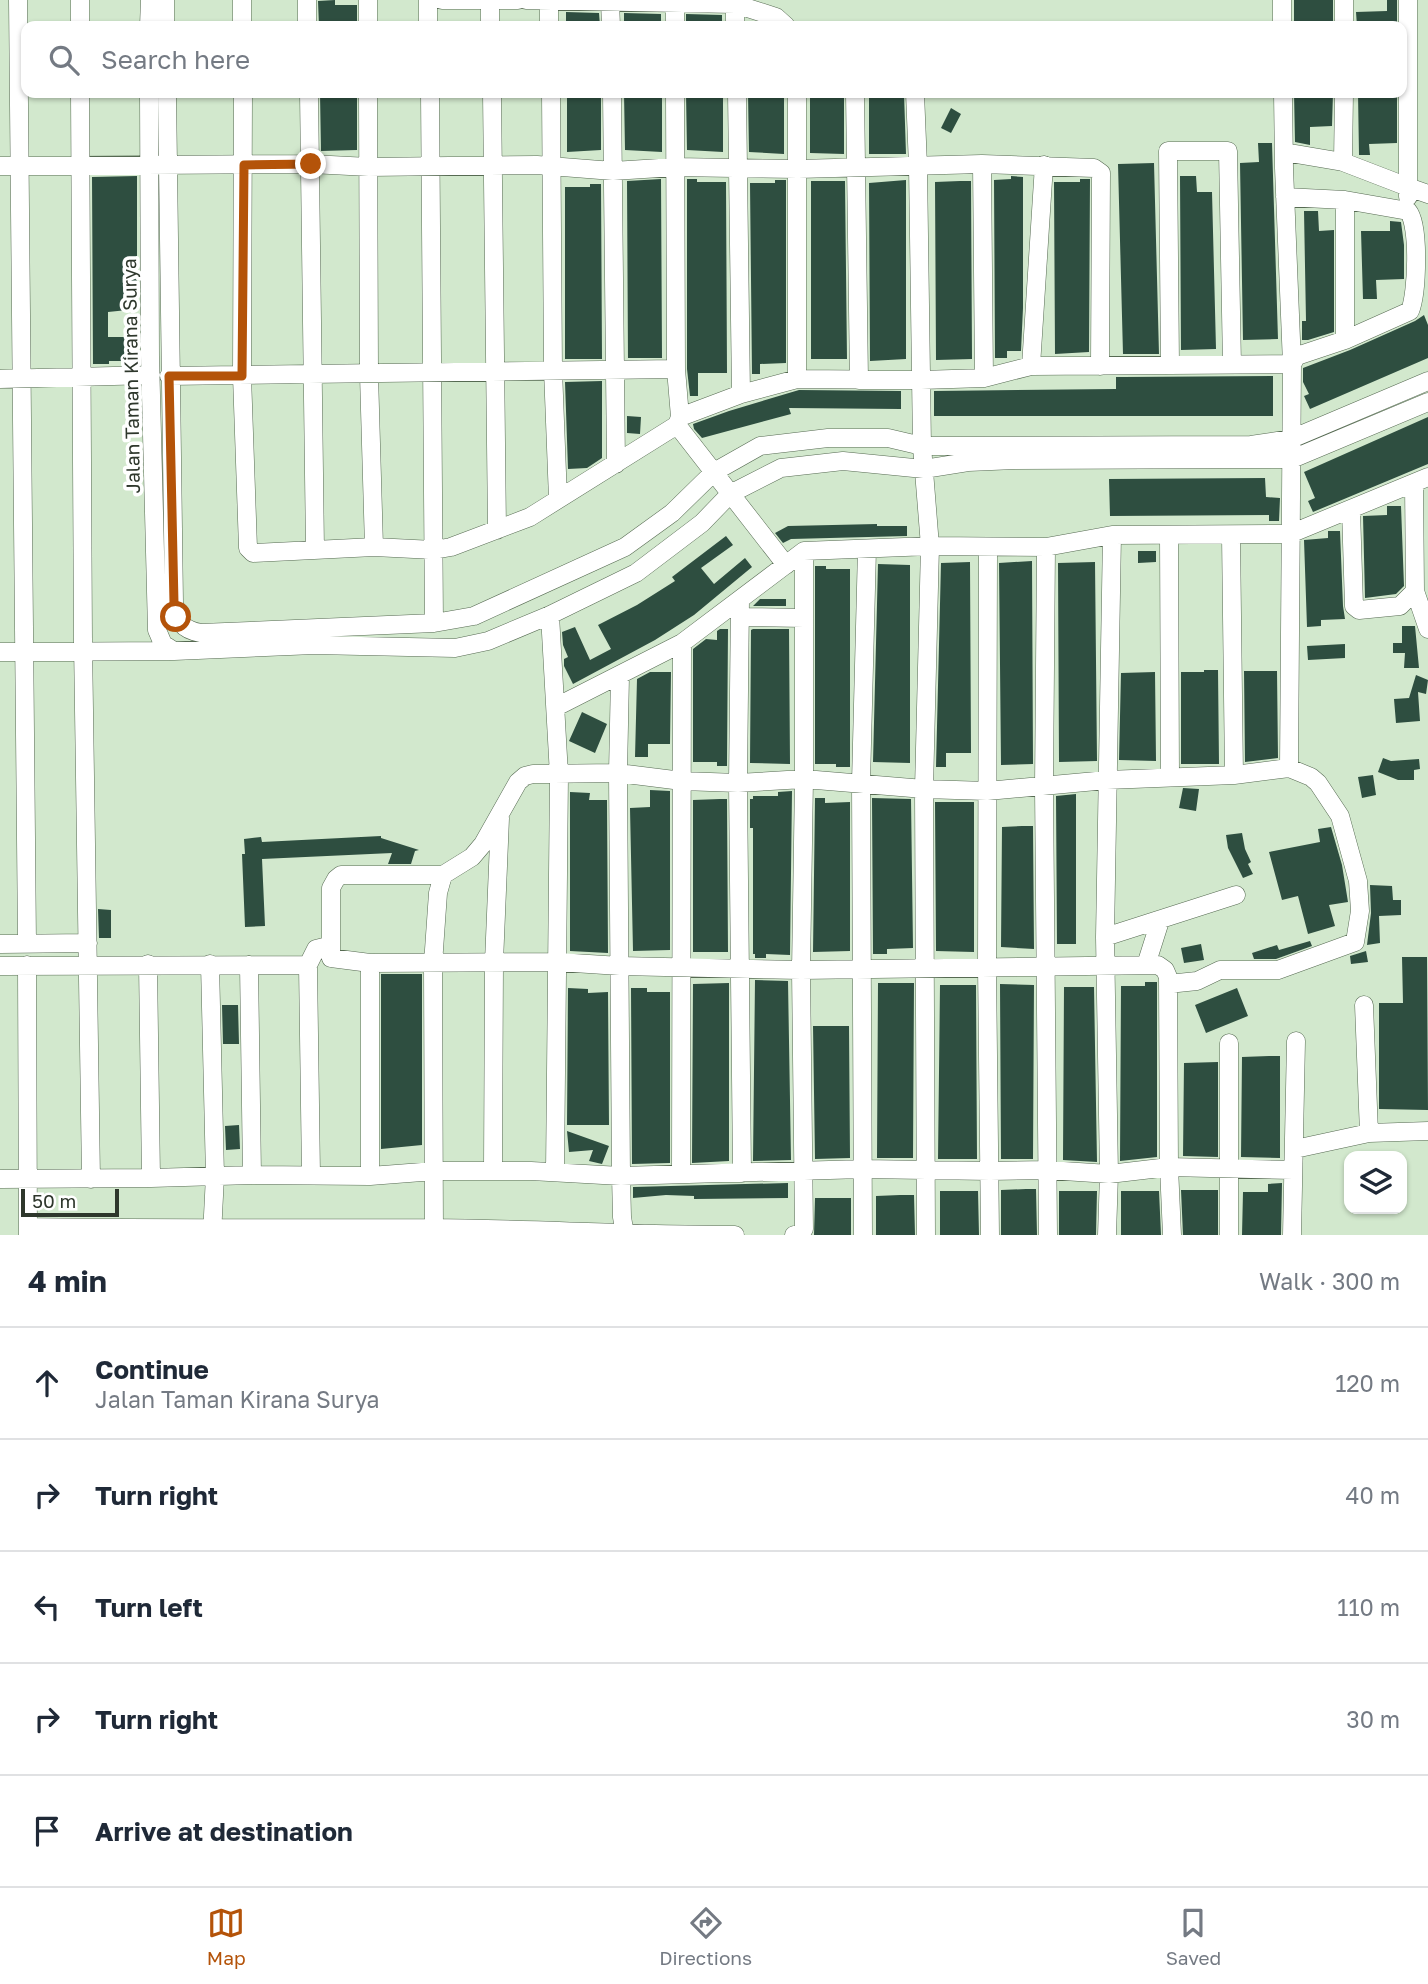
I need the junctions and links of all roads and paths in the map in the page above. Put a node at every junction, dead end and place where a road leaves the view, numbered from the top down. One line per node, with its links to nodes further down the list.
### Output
1 (18, 0): 61 (street)
2 (80, 0): 20 (street)
3 (149, 0): 21 (street)
4 (165, 0): 22 (street)
5 (242, 0): 23 (street)
6 (307, 0): 24 (street)
7 (368, 0): 25 (street)
8 (428, 0): 26 (street)
9 (442, 0): 15 (street)
10 (518, 0): 15 (street)
11 (526, 0): 16 (street)
12 (1282, 0): 33 (street)
13 (1344, 0): 34 (street)
14 (1408, 0): 72 (street)
15 (490, 1): 27 (street)
16 (549, 1): 17 (street); 28 (street)
17 (610, 2): 18 (street); 29 (street)
18 (675, 3): 19 (street); 30 (street)
19 (735, 4): 31 (street); 32 (street)
20 (80, 21)
21 (149, 21)
22 (165, 21)
23 (242, 21)
24 (307, 21)
25 (368, 21)
26 (428, 21)
27 (490, 21)
28 (549, 21)
29 (611, 21)
30 (675, 21)
31 (736, 21)
32 (780, 21)
33 (1282, 21)
34 (1344, 21)
35 (80, 98): 56 (street)
36 (150, 98): 62 (street, Jalan Taman Kirana Surya)
37 (166, 98): 62 (street, Jalan Taman Kirana Surya)
38 (243, 98): 57 (street)
39 (309, 98): 54 (street)
40 (369, 98): 66 (street)
41 (429, 98): 63 (street)
42 (492, 98): 58 (street)
43 (551, 98): 64 (street)
44 (612, 98): 71 (street)
45 (675, 98): 67 (street)
46 (737, 98): 68 (street)
47 (797, 98): 69 (street)
48 (855, 98): 70 (street)
49 (915, 98): 65 (street)
50 (1283, 98): 52 (street)
51 (1344, 98): 53 (street)
52 (1284, 159): 53 (street); 74 (street)
53 (1343, 162): 72 (street)
54 (311, 164): 57 (street); 66 (street); 88 (street)
55 (982, 164): 59 (street); 65 (street); 94 (street)
56 (80, 165): 61 (street); 62 (street); 90 (street)
57 (244, 165): 62 (street); 92 (street)
58 (494, 165): 63 (street); 64 (street); 86 (street)
59 (1044, 165): 81 (street); 82 (street)
60 (0, 166): 61 (street)
61 (20, 166): 93 (street)
62 (159, 166): 91 (street, Jalan Taman Kirana Surya)
63 (431, 166): 66 (street); 87 (street)
64 (553, 166): 71 (street); 84 (street)
65 (918, 166): 70 (street); 98 (street)
66 (369, 167): 89 (street)
67 (675, 167): 68 (street); 71 (street); 83 (street)
68 (739, 168): 69 (street); 100 (street)
69 (798, 169): 70 (street); 96 (street)
70 (857, 169): 97 (street)
71 (613, 171): 85 (street)
72 (1408, 187): 73 (street); 76 (street)
73 (1428, 194)
74 (1285, 197): 75 (street); 78 (street)
75 (1345, 200): 76 (street); 77 (street)
76 (1408, 211): 77 (street)
77 (1345, 340): 78 (street)
78 (1292, 364): 80 (street); 104 (street)
79 (1170, 365): 80 (street); 80 (street); 82 (street)
80 (1232, 365)
81 (1031, 366): 82 (street); 94 (street)
82 (1100, 366)
83 (676, 369): 85 (street); 102 (street)
84 (553, 370): 85 (street); 86 (street); 110 (street)
85 (616, 370): 105 (street)
86 (496, 373): 87 (street); 112 (street)
87 (433, 374): 89 (street); 123 (street)
88 (311, 375): 89 (street); 92 (street); 122 (street)
89 (369, 375): 118 (street)
90 (83, 376): 91 (street); 93 (street); 133 (street)
91 (160, 376): 92 (street); 130 (street, Jalan Taman Kirana Surya); 135 (street, Jalan Taman Kirana Surya)
92 (242, 376): 122 (street)
93 (23, 378): 95 (street); 134 (street)
94 (984, 378): 98 (street)
95 (0, 379)
96 (797, 379): 97 (street); 100 (street)
97 (859, 380): 98 (street)
98 (921, 380): 103 (street)
99 (1428, 381): 104 (street)
100 (741, 394): 102 (street)
101 (1428, 402): 104 (street)
102 (679, 421): 105 (street); 107 (street)
103 (922, 446): 104 (street); 106 (street); 107 (street)
104 (1291, 451): 106 (street); 113 (street)
105 (616, 464): 110 (street)
106 (924, 469): 109 (street); 117 (street)
107 (714, 472): 109 (street); 130 (street)
108 (1421, 480): 111 (street); 126 (street)
109 (730, 494): 125 (street); 128 (street)
110 (558, 499): 112 (street)
111 (1351, 510): 113 (street); 126 (street)
112 (497, 530): 123 (street)
113 (1290, 534): 116 (street); 139 (street)
114 (1112, 535): 115 (street); 119 (street); 145 (street)
115 (1169, 535): 116 (street); 143 (street)
116 (1231, 536): 142 (street)
117 (930, 546): 120 (street); 121 (street); 150 (street)
118 (373, 547): 122 (street); 123 (street)
119 (1046, 547): 120 (street); 149 (street)
120 (988, 548): 151 (street)
121 (867, 549): 124 (street); 147 (street)
122 (315, 550)
123 (434, 550): 130 (street)
124 (804, 551): 125 (street); 129 (street)
125 (786, 565): 127 (street)
126 (1415, 591): 131 (street)
127 (740, 608): 129 (street); 132 (street); 148 (street)
128 (550, 615): 135 (street); 138 (street)
129 (804, 618): 144 (street)
130 (434, 623)
131 (1428, 629)
132 (681, 643): 137 (street); 146 (street)
133 (84, 650): 134 (street); 135 (street); 158 (street)
134 (25, 651): 136 (street); 157 (street)
135 (174, 651)
136 (0, 652)
137 (620, 676): 138 (street); 140 (street)
138 (556, 707): 141 (street)
139 (1289, 768): 142 (street); 182 (street)
140 (618, 773): 141 (street); 146 (street); 175 (street)
141 (559, 775): 152 (street); 162 (street)
142 (1234, 775): 143 (street)
143 (1170, 776): 145 (street)
144 (804, 779): 147 (street); 148 (street); 181 (street)
145 (1107, 780): 149 (street); 156 (street)
146 (682, 781): 148 (street); 176 (street)
147 (861, 782): 150 (street); 179 (street)
148 (738, 783): 177 (street)
149 (1044, 787): 151 (street); 178 (street)
150 (924, 789): 151 (street); 180 (street)
151 (987, 790): 170 (street)
152 (500, 815): 153 (street); 161 (street)
153 (443, 875): 160 (street); 166 (street)
154 (1236, 895): 155 (street)
155 (1160, 921): 156 (street); 172 (street)
156 (1105, 937): 171 (street)
157 (27, 943): 158 (street); 159 (street)
158 (88, 943): 174 (street)
159 (0, 944)
160 (331, 958): 163 (street); 169 (street)
161 (494, 962): 162 (street); 166 (street); 196 (street)
162 (558, 962): 175 (street); 198 (street)
163 (370, 963): 166 (street); 206 (street)
164 (148, 964): 165 (street); 174 (street); 208 (street)
165 (210, 964): 168 (street); 205 (street)
166 (433, 964): 195 (street)
167 (27, 965): 173 (street); 174 (street); 210 (street)
168 (249, 965): 169 (street); 203 (street)
169 (308, 965): 204 (street)
170 (987, 965): 178 (street); 180 (street); 197 (street)
171 (1105, 965): 172 (street); 178 (street); 202 (street)
172 (1146, 965): 182 (street)
173 (0, 966)
174 (88, 966): 211 (street)
175 (620, 966): 176 (street); 207 (street)
176 (681, 967): 177 (street); 201 (street)
177 (740, 967): 181 (street); 200 (street)
178 (1047, 967): 192 (street)
179 (862, 969): 180 (street); 181 (street); 190 (street)
180 (924, 969): 191 (street)
181 (801, 970): 199 (street)
182 (1168, 984): 189 (street)
183 (1364, 1005): 187 (street)
184 (1296, 1041): 188 (street)
185 (1229, 1043): 193 (street)
186 (1428, 1131): 187 (street)
187 (1369, 1133): 188 (street)
188 (1295, 1149): 194 (street)
189 (1169, 1167): 193 (street); 202 (street); 223 (street)
190 (863, 1169): 191 (street); 199 (street); 218 (street)
191 (925, 1170): 197 (street); 219 (street)
192 (1048, 1170): 197 (street); 202 (street); 221 (street)
193 (1228, 1170): 194 (street); 224 (street)
194 (1293, 1170): 225 (street)
195 (435, 1171): 196 (street); 206 (street); 214 (street)
196 (493, 1171): 198 (street)
197 (989, 1171): 220 (street)
198 (555, 1172): 207 (street)
199 (804, 1172): 200 (street); 217 (street)
200 (742, 1173): 201 (street)
201 (681, 1174): 207 (street)
202 (1109, 1174): 222 (street)
203 (251, 1175): 204 (street); 205 (street)
204 (311, 1175): 206 (street)
205 (215, 1176): 208 (street); 213 (street)
206 (370, 1176)
207 (621, 1176): 215 (street)
208 (151, 1178): 211 (street)
209 (0, 1179): 210 (street)
210 (29, 1179): 211 (street); 212 (street)
211 (91, 1179)
212 (28, 1231): 213 (street)
213 (212, 1232): 214 (street)
214 (434, 1232): 215 (street)
215 (626, 1235): 216 (street)
216 (735, 1235)
217 (794, 1235)
218 (863, 1235)
219 (926, 1235)
220 (990, 1235)
221 (1048, 1235)
222 (1107, 1235)
223 (1172, 1235)
224 (1229, 1235)
225 (1292, 1235)

